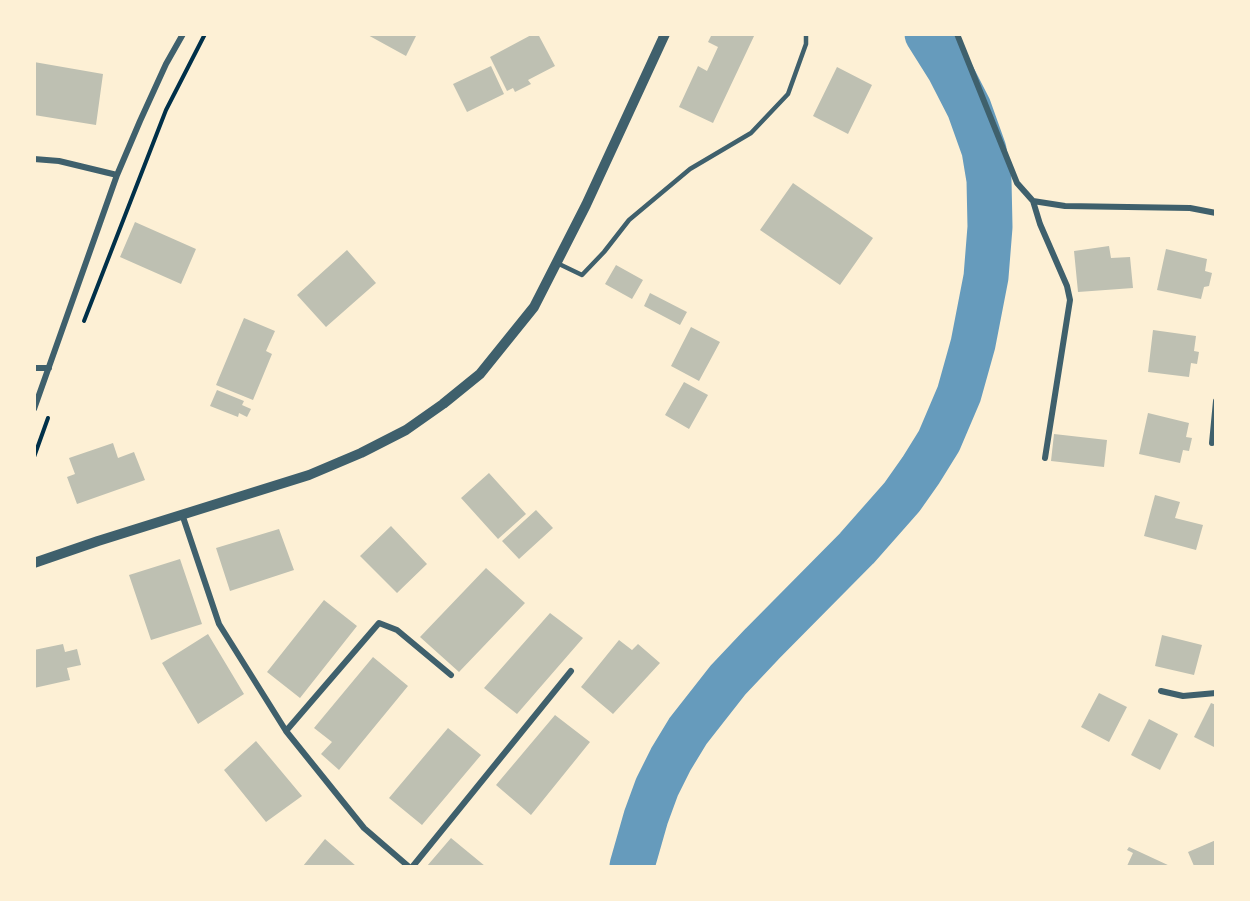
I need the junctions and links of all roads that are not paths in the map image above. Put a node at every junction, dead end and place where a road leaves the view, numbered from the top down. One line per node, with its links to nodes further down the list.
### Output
1 (183, 34): 6 (street)
2 (666, 34): 9 (street)
3 (806, 34): 9 (lane)
4 (957, 34): 7 (street)
5 (34, 159): 6 (street)
6 (117, 175): 11 (street)
7 (1033, 201): 8 (street); 15 (street)
8 (1215, 213)
9 (557, 263): 16 (street)
10 (34, 368): 11 (street)
11 (49, 368): 13 (street)
12 (1215, 401): 14 (street)
13 (34, 409)
14 (1212, 443)
15 (1045, 458)
16 (182, 514): 17 (street); 22 (street)
17 (34, 562)
18 (571, 671): 24 (street)
19 (451, 675): 22 (street)
20 (1161, 691): 21 (street)
21 (1215, 693)
22 (286, 731): 23 (street)
23 (408, 867)
24 (413, 867)

